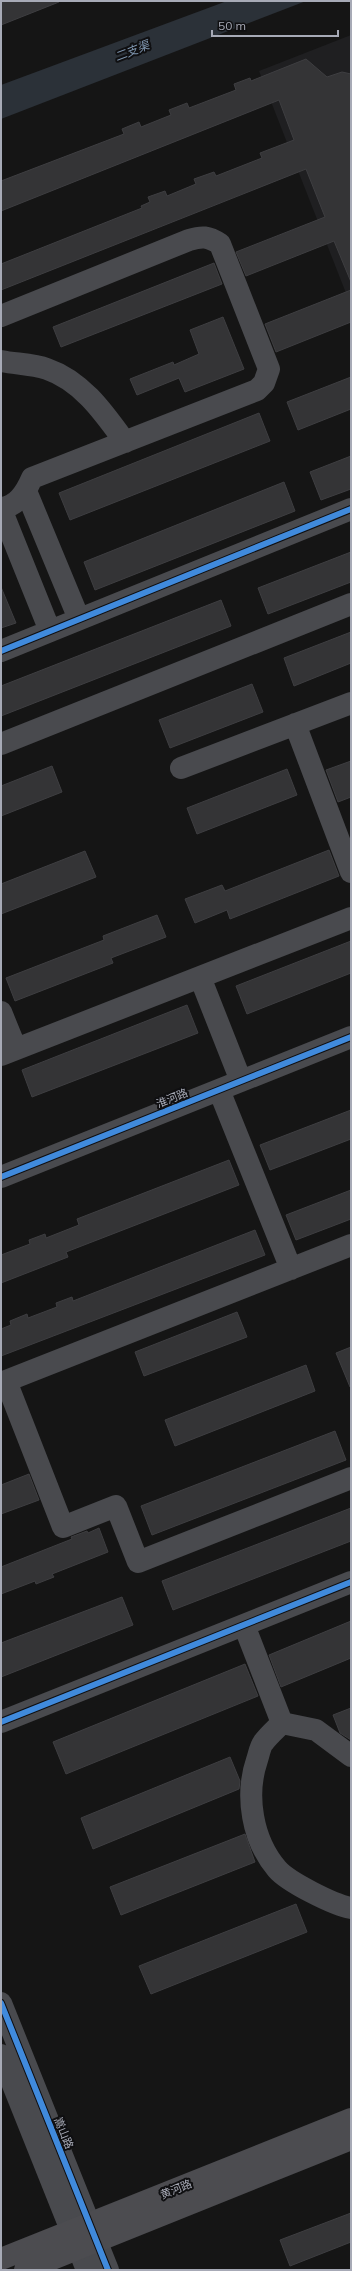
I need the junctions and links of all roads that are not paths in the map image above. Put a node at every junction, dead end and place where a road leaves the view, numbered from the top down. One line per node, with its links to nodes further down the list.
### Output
1 (1, 316): 3 (street)
2 (1, 361): 3 (street)
3 (125, 442): 4 (street)
4 (26, 491): 5 (street); 8 (street)
5 (1, 509): 9 (street)
6 (351, 509): 8 (street)
7 (351, 604): 13 (street)
8 (79, 620): 9 (street)
9 (50, 631): 10 (street)
10 (1, 651)
11 (351, 702): 12 (street)
12 (295, 724): 14 (street); 15 (street)
13 (1, 744)
14 (181, 768)
15 (351, 872)
16 (351, 918): 17 (street)
17 (200, 977): 20 (street); 21 (street)
18 (1, 1012): 20 (street)
19 (351, 1037): 21 (street, 淮河路)
20 (8, 1052)
21 (241, 1081): 22 (street, 淮河路)
22 (219, 1090): 23 (street, 淮河路); 25 (street)
23 (1, 1177)
24 (351, 1245): 25 (street)
25 (291, 1269): 26 (street)
26 (351, 1478)
27 (351, 1582): 28 (street)
28 (244, 1625): 29 (street); 30 (street)
29 (1, 1722)
30 (282, 1723): 31 (street); 32 (street)
31 (351, 1756)
32 (351, 1908)
33 (1, 2003): 37 (street, 嵩山路)
34 (1, 2055): 37 (street, 嵩山路)
35 (351, 2118): 37 (main road, 黄河路)
36 (351, 2139): 37 (main road, 黄河路)
37 (84, 2236): 38 (main road, 黄河路); 39 (main road, 黄河路); 40 (street, 嵩山路); 41 (street, 嵩山路)
38 (1, 2259)
39 (25, 2270)
40 (87, 2270)
41 (108, 2270)

